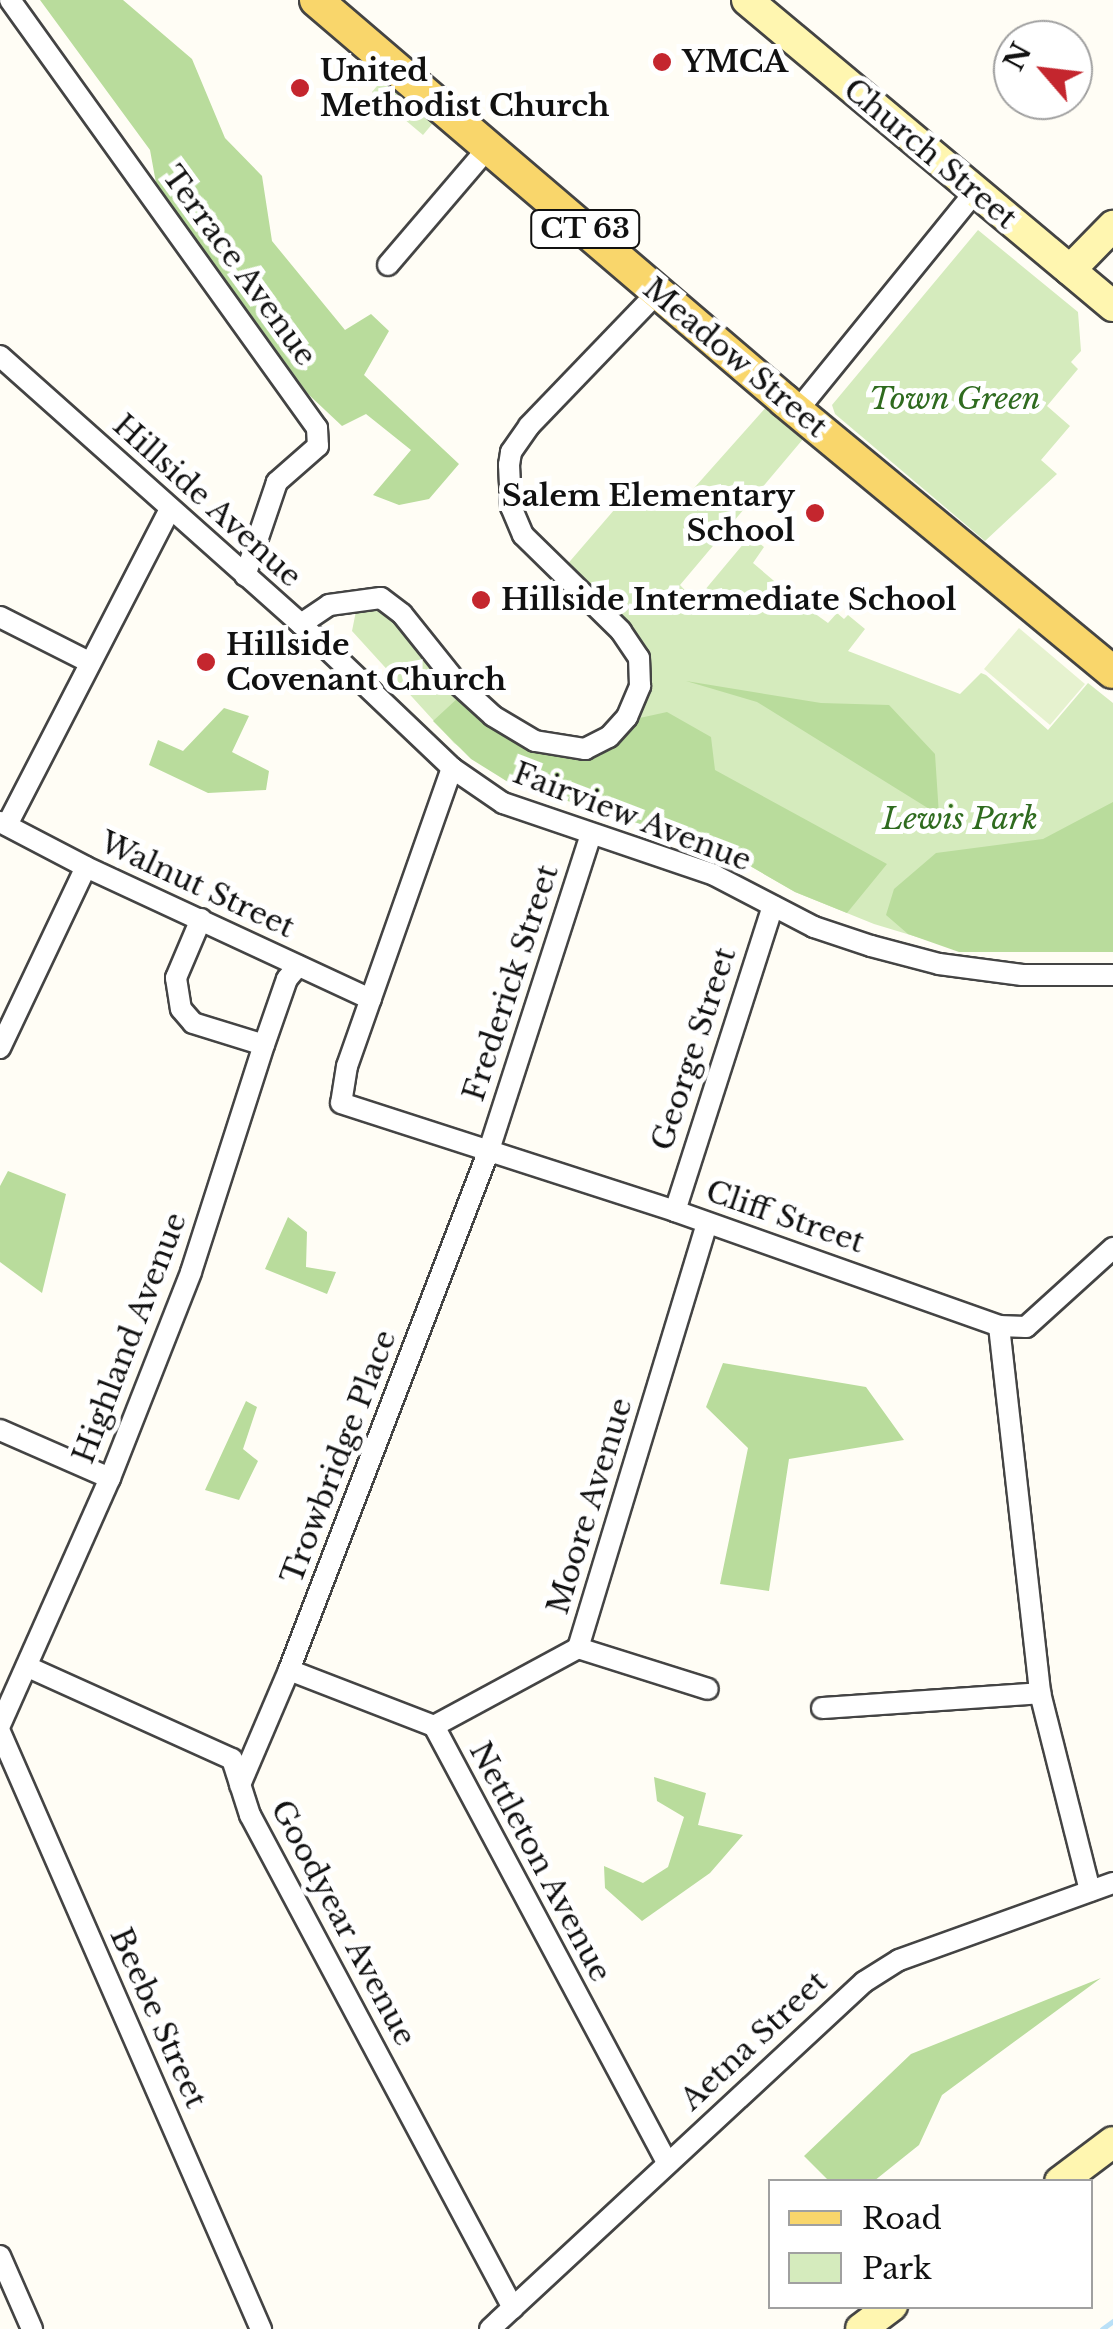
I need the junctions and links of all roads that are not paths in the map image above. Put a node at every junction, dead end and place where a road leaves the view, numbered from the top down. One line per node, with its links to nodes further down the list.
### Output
1 (10, 0): 14 (street, Terrace Avenue)
2 (316, 0): 4 (main road, Meadow Street / CT 63)
3 (747, 0): 5 (street, Church Street)
4 (488, 148): 7 (street); 9 (main road, Meadow Street / CT 63)
5 (974, 193): 8 (street, Church Street); 12 (street)
6 (1113, 226): 8 (street)
7 (388, 265)
8 (1070, 270): 10 (street, Church Street)
9 (658, 292): 12 (main road, Meadow Street / CT 63); 16 (street, Hillside Avenue)
10 (1113, 306)
11 (0, 356): 13 (street, Hillside Avenue)
12 (797, 411): 18 (main road, Meadow Street / CT 63)
13 (170, 509): 14 (street, Hillside Avenue); 17 (street)
14 (245, 576): 16 (street, Hillside Avenue)
15 (0, 617): 17 (street)
16 (301, 624): 19 (street, Fairview Avenue)
17 (89, 662): 20 (street)
18 (1113, 672)
19 (452, 768): 21 (street, Fairview Avenue); 27 (street, Cliff Street)
20 (3, 823): 22 (street, Walnut Street)
21 (592, 834): 23 (street, Fairview Avenue); 30 (street, Frederick Street)
22 (86, 867): 24 (street, Walnut Street); 29 (street)
23 (773, 906): 26 (street, Fairview Avenue); 31 (street, George Street)
24 (202, 919): 25 (street, Walnut Street); 28 (street)
25 (298, 966): 27 (street, Walnut Street); 28 (street, Highland Avenue)
26 (1113, 975)
27 (370, 999): 30 (street, Cliff Street)
28 (264, 1046): 36 (street, Highland Avenue)
29 (0, 1048)
30 (489, 1150): 31 (street, Cliff Street); 39 (street, Trowbridge Place)
31 (674, 1211): 32 (street, Cliff Street)
32 (707, 1224): 34 (street, Cliff Street); 37 (street, Moore Avenue)
33 (1113, 1248): 34 (street)
34 (999, 1326): 41 (street)
35 (0, 1430): 36 (street)
36 (110, 1478): 38 (street, Highland Avenue)
37 (578, 1648): 40 (street); 43 (street, Moore Avenue)
38 (28, 1667): 44 (street, Highland Avenue); 45 (street, Goodyear Avenue)
39 (289, 1670): 43 (street, Nettleton Avenue); 45 (street, Trowbridge Place)
40 (708, 1689)
41 (1040, 1693): 42 (street); 47 (street)
42 (822, 1708)
43 (434, 1726): 49 (street, Nettleton Avenue)
44 (0, 1728): 55 (street, Beebe Street)
45 (240, 1785): 52 (street, Goodyear Avenue)
46 (1113, 1883): 47 (street, Aetna Street)
47 (1090, 1892): 49 (street, Aetna Street)
48 (1113, 2142): 50 (street)
49 (667, 2162): 52 (street, Aetna Street)
50 (1064, 2179)
51 (0, 2256): 54 (street)
52 (513, 2308): 56 (street, Aetna Street)
53 (888, 2309): 57 (street)
54 (32, 2329)
55 (262, 2329)
56 (490, 2329)
57 (862, 2329)

